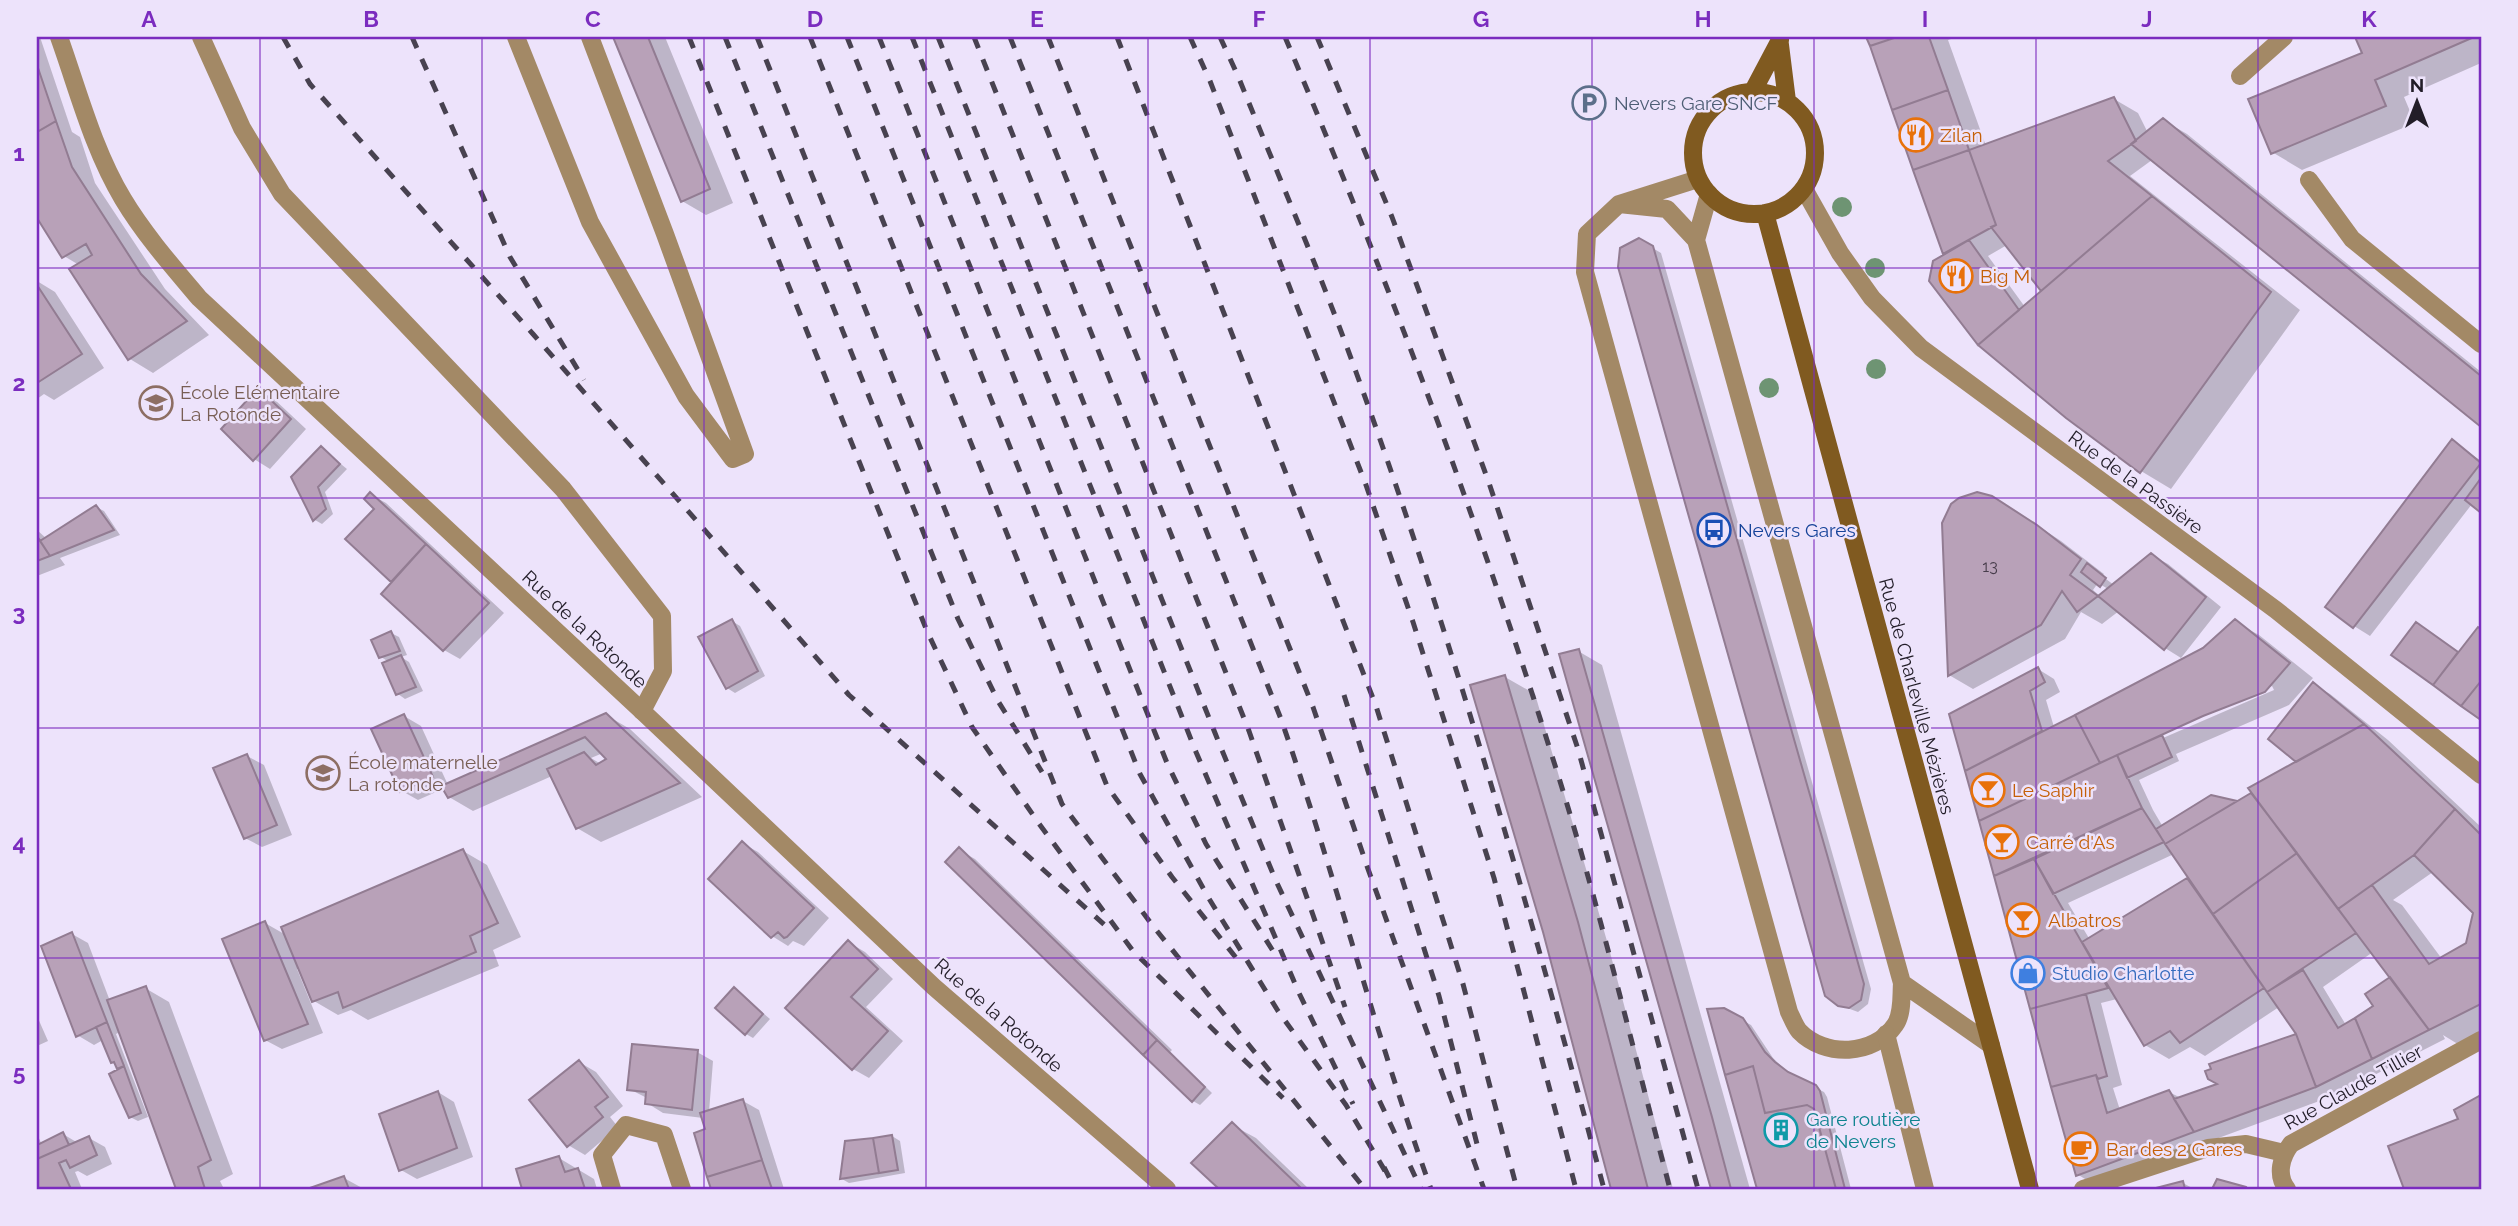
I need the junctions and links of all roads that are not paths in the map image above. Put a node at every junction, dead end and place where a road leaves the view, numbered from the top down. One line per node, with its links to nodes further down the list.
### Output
1 (59, 37): 18 (street, Rue de la Rotonde)
2 (201, 37): 18 (street)
3 (516, 37): 4 (street)
4 (590, 37)
5 (2284, 37): 7 (street)
6 (1779, 38): 8 (main road); 9 (main road)
7 (2240, 76)
8 (1753, 91): 9 (main road); 10 (main road)
9 (1787, 101): 12 (main road)
10 (1698, 179): 13 (main road); 14 (street)
11 (2309, 180): 17 (street)
12 (1804, 188): 15 (main road); 19 (street, Rue de la Passière)
13 (1709, 194): 15 (main road); 16 (street)
14 (1619, 204): 16 (street); 21 (street)
15 (1765, 213): 23 (main road, Rue de Charleville Mézières)
16 (1696, 240): 20 (street)
17 (2481, 344)
18 (642, 710): 27 (street, Rue de la Rotonde)
19 (2481, 775)
20 (1902, 983): 21 (street); 23 (street)
21 (1886, 1034): 28 (street)
22 (2481, 1040): 24 (street, Rue Claude Tillier)
23 (1991, 1045): 29 (main road, Rue de Charleville Mézières)
24 (2284, 1153): 30 (street, Rue Claude Tillier); 31 (street)
25 (612, 1189): 26 (street)
26 (682, 1189)
27 (1167, 1189)
28 (1926, 1189)
29 (2030, 1189)
30 (2083, 1189)
31 (2287, 1189)

